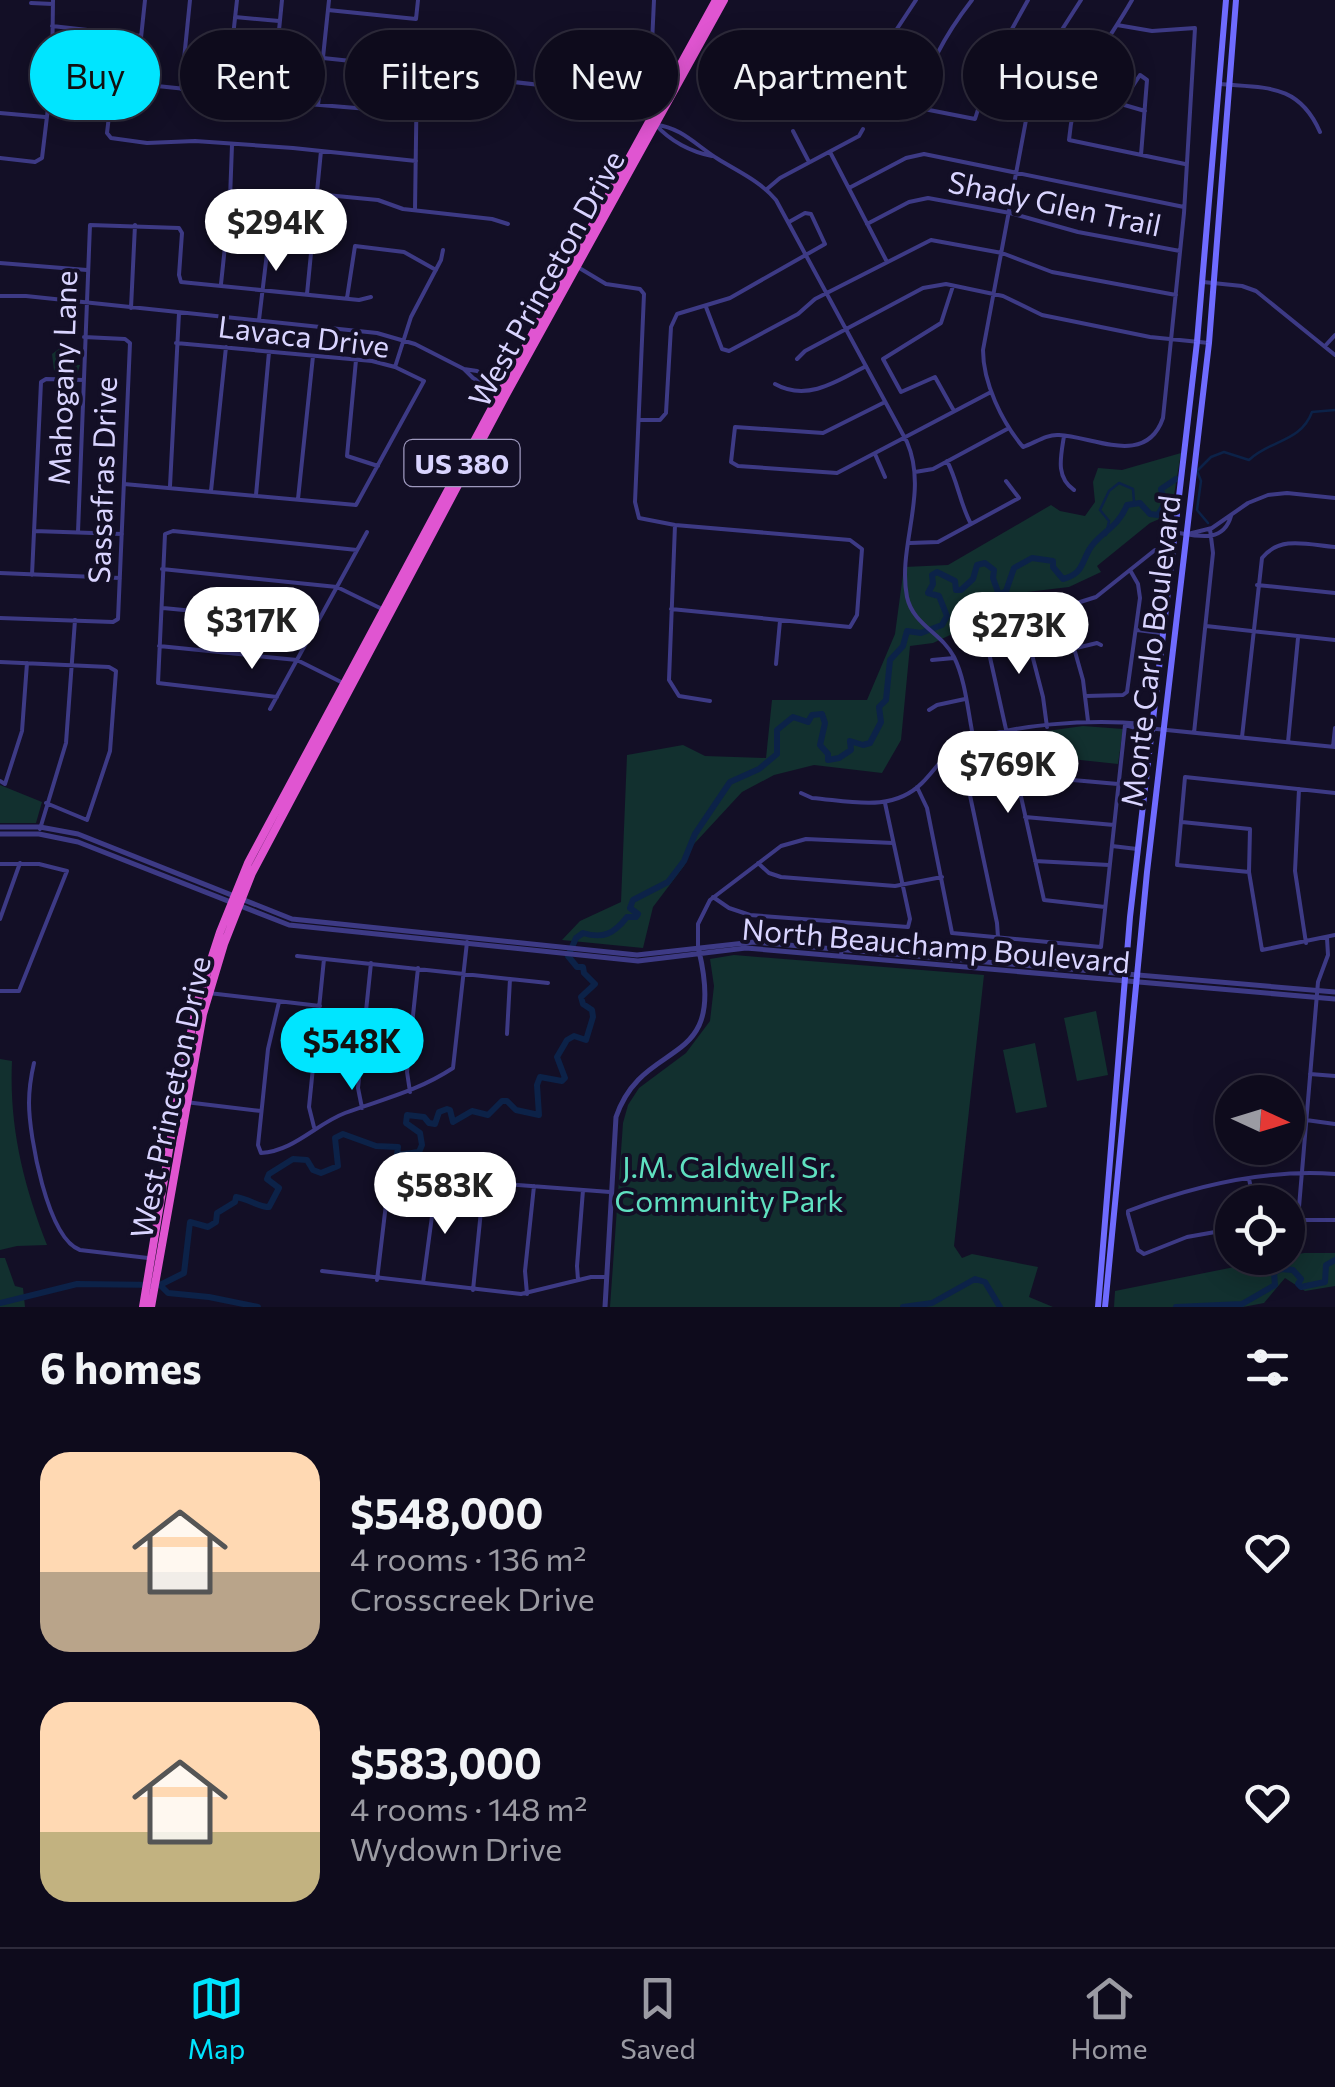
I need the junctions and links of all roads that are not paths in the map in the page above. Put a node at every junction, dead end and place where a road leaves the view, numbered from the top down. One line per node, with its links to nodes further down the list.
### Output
1 (145, 0): 26 (street)
2 (190, 0): 27 (street)
3 (237, 0): 20 (street)
4 (282, 0): 21 (street)
5 (329, 0): 19 (street)
6 (418, 0): 19 (street)
7 (654, 0): 30 (street)
8 (716, 0): 34 (highway, West Princeton Drive / US 380)
9 (724, 0): 45 (highway, West Princeton Drive / US 380)
10 (916, 0): 31 (street)
11 (972, 0): 33 (street)
12 (1028, 0): 39 (street)
13 (1081, 0): 57 (street)
14 (1132, 0): 22 (street)
15 (1226, 0): 35 (main road, Monte Carlo Boulevard)
16 (1236, 0): 36 (main road, Monte Carlo Boulevard)
17 (53, 2): 18 (street); 23 (street)
18 (31, 4)
19 (328, 10): 32 (street)
20 (235, 17): 21 (street); 28 (street)
21 (280, 21): 29 (street)
22 (1117, 25): 52 (street); 56 (street)
23 (52, 26): 24 (street); 25 (street)
24 (52, 30)
25 (88, 30)
26 (142, 30)
27 (187, 30)
28 (233, 30)
29 (279, 30)
30 (653, 30)
31 (896, 30)
32 (325, 39)
33 (943, 44)
34 (678, 69)
35 (1220, 84): 36 (street); 78 (main road, Monte Carlo Boulevard)
36 (1230, 85): 48 (street); 79 (main road, Monte Carlo Boulevard)
37 (1146, 110): 37 (street); 52 (street)
38 (0, 113): 40 (street)
39 (943, 113)
40 (30, 116)
41 (46, 120): 53 (street)
42 (109, 120): 49 (street)
43 (416, 120): 54 (street)
44 (651, 120): 75 (highway, West Princeton Drive / US 380)
45 (656, 125): 59 (street); 75 (highway, West Princeton Drive / US 380)
46 (863, 130): 51 (street)
47 (792, 132): 55 (street)
48 (1320, 132)
49 (232, 145): 50 (street); 80 (street)
50 (321, 151): 54 (street); 60 (street)
51 (830, 152): 55 (street); 58 (street)
52 (1142, 155): 56 (street)
53 (0, 158)
54 (416, 161): 62 (street)
55 (809, 162): 59 (street)
56 (1185, 164): 61 (street)
57 (1018, 173): 58 (street); 61 (street); 63 (street)
58 (849, 188): 66 (street)
59 (767, 189): 64 (street)
60 (316, 194): 62 (street); 68 (street)
61 (1184, 207): 70 (street)
62 (415, 210): 65 (street)
63 (1010, 213): 66 (street, Shady Glen Trail); 70 (street, Shady Glen Trail); 71 (street)
64 (789, 222): 72 (street); 72 (street)
65 (508, 224)
66 (867, 224): 73 (street)
67 (134, 225): 76 (street, Mahogany Lane); 80 (street); 92 (street)
68 (312, 230): 82 (street); 84 (street)
69 (443, 250): 77 (street)
70 (1180, 251): 86 (street)
71 (1002, 252): 73 (street); 85 (street); 86 (street)
72 (807, 256): 83 (street); 91 (street)
73 (886, 260): 83 (street)
74 (0, 263): 76 (street)
75 (576, 265): 114 (highway, West Princeton Drive / US 380); 118 (street)
76 (87, 270): 90 (street, Mahogany Lane)
77 (436, 270): 89 (street); 99 (street)
78 (1203, 282): 79 (street); 100 (main road, Monte Carlo Boulevard)
79 (1213, 282): 102 (main road, Monte Carlo Boulevard); 103 (street)
80 (221, 286): 82 (street)
81 (953, 286): 85 (street); 95 (street); 117 (street)
82 (263, 290): 84 (street); 94 (street)
83 (826, 292): 91 (street); 95 (street)
84 (307, 294): 89 (street)
85 (993, 294): 98 (street); 115 (street)
86 (1176, 295): 98 (street)
87 (0, 296): 90 (street)
88 (371, 296): 89 (street)
89 (347, 298)
90 (86, 304): 92 (street); 97 (street, Mahogany Lane)
91 (706, 306): 118 (street)
92 (131, 308): 93 (street)
93 (179, 313): 94 (street); 101 (street)
94 (260, 320): 99 (street)
95 (846, 329): 108 (street); 111 (street)
96 (1335, 335): 103 (street)
97 (84, 338): 112 (street, Mahogany Lane); 128 (street, Sassafras Drive)
98 (1172, 339): 100 (street); 120 (street)
99 (402, 340): 110 (street); 114 (street)
100 (1197, 342): 102 (street); 140 (main road, Monte Carlo Boulevard)
101 (176, 343): 104 (street, Lavaca Drive); 129 (street)
102 (1209, 343): 143 (main road, Monte Carlo Boulevard)
103 (1325, 346): 106 (street)
104 (226, 348): 105 (street, Lavaca Drive); 131 (street)
105 (269, 352): 107 (street, Lavaca Drive); 132 (street)
106 (1335, 355)
107 (313, 356): 109 (street, Lavaca Drive); 134 (street)
108 (797, 358)
109 (356, 360): 110 (street, Lavaca Drive); 124 (street)
110 (394, 366): 124 (street, Lavaca Drive)
111 (866, 366): 113 (street); 116 (street)
112 (84, 380): 137 (street); 138 (street, Mahogany Lane)
113 (775, 384)
114 (505, 391): 159 (highway, West Princeton Drive / US 380)
115 (991, 392): 117 (street); 119 (street)
116 (886, 402): 121 (street); 122 (street)
117 (954, 411): 121 (street)
118 (638, 420): 136 (street)
119 (1010, 427): 120 (street); 123 (street)
120 (1064, 436): 130 (street)
121 (904, 438): 122 (street); 125 (street)
122 (874, 454): 126 (street)
123 (947, 461): 125 (street); 135 (street)
124 (378, 466): 134 (street)
125 (915, 472): 144 (street)
126 (885, 477)
127 (1006, 480): 135 (street)
128 (124, 484): 129 (street); 142 (street, Sassafras Drive)
129 (170, 486): 131 (street)
130 (1074, 490)
131 (212, 491): 132 (street)
132 (256, 495): 134 (street)
133 (1335, 498): 141 (street)
134 (298, 500)
135 (971, 524): 144 (street)
136 (675, 525): 158 (street); 163 (street)
137 (34, 531): 138 (street); 151 (street)
138 (78, 532): 142 (street)
139 (367, 532): 146 (street)
140 (1172, 532): 143 (street); 168 (main road, Monte Carlo Boulevard)
141 (1211, 532): 143 (street); 165 (street)
142 (122, 534): 152 (street, Sassafras Drive)
143 (1187, 534): 193 (main road, Monte Carlo Boulevard)
144 (910, 542): 174 (street)
145 (1335, 548): 153 (street)
146 (358, 550): 148 (street); 154 (street)
147 (1156, 550): 149 (street)
148 (162, 569): 154 (street); 156 (street)
149 (1130, 570): 157 (street); 166 (street)
150 (0, 573): 151 (street)
151 (32, 574): 152 (street)
152 (120, 578): 161 (street, Sassafras Drive)
153 (1257, 585): 155 (street); 167 (street)
154 (337, 587): 159 (street); 164 (street)
155 (1335, 594)
156 (160, 608): 164 (street); 171 (street)
157 (1063, 608): 162 (street); 173 (street)
158 (671, 610): 163 (street); 185 (street)
159 (387, 611): 181 (highway, West Princeton Drive / US 380)
160 (0, 618): 161 (street)
161 (74, 620): 180 (street)
162 (1023, 620): 190 (street); 194 (street)
163 (780, 621): 179 (street)
164 (317, 623): 175 (street)
165 (1206, 626): 167 (street); 195 (street)
166 (1137, 630): 168 (street); 182 (street)
167 (1252, 631): 169 (street); 196 (street)
168 (1161, 633): 191 (main road, Monte Carlo Boulevard)
169 (1298, 636): 170 (street); 198 (street)
170 (1335, 640)
171 (159, 646): 175 (street); 183 (street)
172 (1101, 646): 173 (street)
173 (1072, 649): 182 (street)
174 (954, 658): 176 (street); 184 (street)
175 (297, 660): 181 (street); 183 (street)
176 (932, 660)
177 (0, 662): 178 (street)
178 (27, 664): 180 (street); 202 (street)
179 (776, 664)
180 (72, 665): 208 (street); 208 (street)
181 (347, 684): 227 (highway, West Princeton Drive / US 380)
182 (1086, 696): 188 (street)
183 (277, 697): 186 (street)
184 (965, 699): 187 (street); 197 (street)
185 (710, 700)
186 (270, 710)
187 (929, 710)
188 (1088, 723): 189 (street); 190 (street)
189 (1125, 725): 191 (street); 203 (street)
190 (1047, 727): 194 (street)
191 (1149, 728): 193 (street); 217 (main road, Monte Carlo Boulevard)
192 (1335, 728): 199 (street)
193 (1163, 729): 195 (street); 247 (main road, Monte Carlo Boulevard)
194 (1006, 732): 197 (street); 201 (street)
195 (1194, 732): 196 (street)
196 (1242, 738): 198 (street)
197 (974, 741): 200 (street)
198 (1288, 742): 199 (street)
199 (1334, 747)
200 (954, 750): 204 (street); 234 (street)
201 (1016, 775): 203 (street); 210 (street)
202 (3, 783)
203 (1118, 784): 212 (street)
204 (917, 787): 209 (street); 224 (street)
205 (1299, 789): 207 (street); 211 (street); 237 (street)
206 (801, 792): 209 (street)
207 (1335, 793)
208 (46, 803): 214 (street)
209 (885, 803): 215 (street)
210 (1025, 817): 212 (street); 218 (street)
211 (1181, 822): 223 (street); 223 (street)
212 (1114, 825): 216 (street)
213 (0, 831): 214 (street)
214 (40, 831): 227 (street)
215 (893, 843): 219 (street); 225 (street)
216 (1112, 846): 217 (street); 222 (street)
217 (1136, 849): 246 (main road, Monte Carlo Boulevard)
218 (1035, 861): 222 (street); 228 (street)
219 (758, 862): 225 (street); 226 (street)
220 (20, 863): 221 (street); 229 (street); 249 (street)
221 (0, 864)
222 (1110, 865): 228 (street)
223 (1249, 872): 237 (street)
224 (942, 877): 225 (street); 234 (street)
225 (902, 885): 231 (street)
226 (713, 896): 231 (street); 238 (street)
227 (236, 902): 230 (street, North Beauchamp Boulevard); 232 (street, North Beauchamp Boulevard); 250 (highway, West Princeton Drive / US 380)
228 (1105, 907): 234 (street)
229 (0, 919)
230 (304, 920): 232 (street); 236 (street, North Beauchamp Boulevard)
231 (844, 923): 239 (street)
232 (288, 925): 236 (street, North Beauchamp Boulevard)
233 (1335, 935): 235 (street)
234 (998, 938)
235 (1327, 938): 237 (street); 251 (street)
236 (467, 941): 238 (street, North Beauchamp Boulevard); 244 (street)
237 (1306, 942)
238 (699, 951): 239 (street, North Beauchamp Boulevard); 276 (street)
239 (842, 953): 246 (street, North Beauchamp Boulevard)
240 (296, 956): 241 (street)
241 (324, 959): 242 (street); 254 (street)
242 (371, 964): 243 (street); 261 (street)
243 (418, 968): 244 (street); 259 (street)
244 (464, 973): 245 (street); 259 (street)
245 (510, 978): 248 (street); 255 (street)
246 (1125, 978): 247 (street, North Beauchamp Boulevard); 291 (main road, Monte Carlo Boulevard)
247 (1136, 979): 251 (street, North Beauchamp Boulevard); 291 (main road, Monte Carlo Boulevard)
248 (548, 983)
249 (0, 991)
250 (204, 992): 253 (street); 260 (highway, West Princeton Drive / US 380)
251 (1317, 993): 252 (street, North Beauchamp Boulevard); 257 (street)
252 (1335, 996)
253 (280, 1002): 254 (street); 262 (street)
254 (320, 1006): 265 (street)
255 (507, 1034)
256 (34, 1063): 281 (street)
257 (1310, 1074): 258 (street); 263 (street)
258 (1335, 1077)
259 (410, 1092): 261 (street)
260 (181, 1102): 262 (street); 281 (highway, West Princeton Drive / US 380)
261 (362, 1108): 265 (street)
262 (261, 1111): 265 (street)
263 (1306, 1120): 264 (street); 266 (street)
264 (1335, 1124)
265 (316, 1130)
266 (1302, 1172): 267 (street); 268 (street); 272 (street)
267 (1335, 1174)
268 (1250, 1179): 270 (street); 271 (street)
269 (484, 1181): 273 (street); 277 (street); 287 (street)
270 (1221, 1185)
271 (1251, 1185)
272 (1301, 1185)
273 (534, 1186): 275 (street); 288 (street)
274 (1215, 1186): 280 (street)
275 (583, 1190): 276 (street); 285 (street)
276 (610, 1192): 283 (street)
277 (432, 1205): 284 (street); 286 (street)
278 (1305, 1220): 279 (street)
279 (1335, 1220)
280 (1215, 1232)
281 (154, 1259): 289 (highway, West Princeton Drive / US 380)
282 (322, 1272): 284 (street)
283 (606, 1276): 285 (street); 290 (street)
284 (378, 1280): 286 (street)
285 (579, 1280): 288 (street)
286 (423, 1285): 287 (street)
287 (473, 1290): 288 (street)
288 (527, 1294)
289 (147, 1307)
290 (605, 1307)
291 (1102, 1307)

